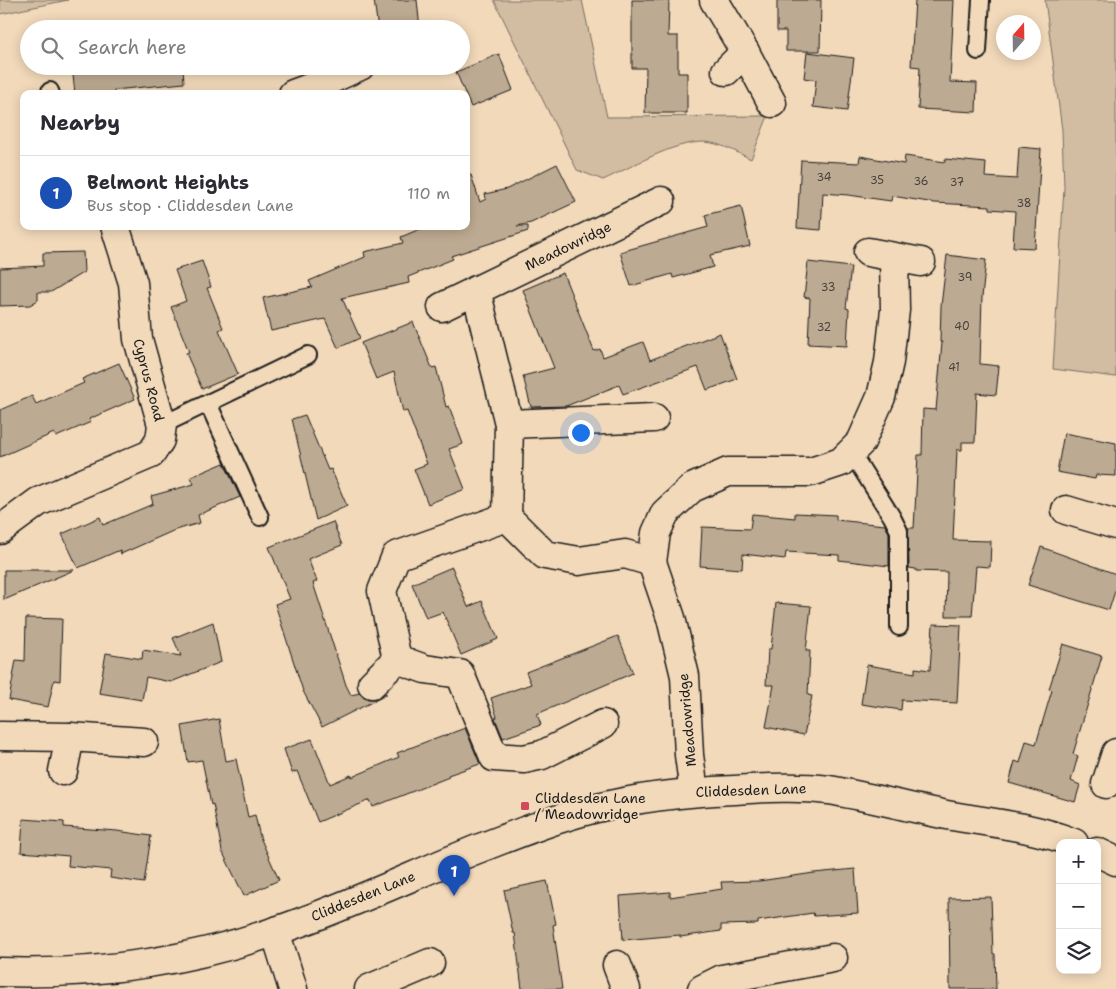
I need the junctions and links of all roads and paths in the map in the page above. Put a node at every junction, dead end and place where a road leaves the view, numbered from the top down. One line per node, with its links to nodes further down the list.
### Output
1 (714, 0): 4 (street)
2 (981, 0): 3 (lane)
3 (978, 51)
4 (745, 52): 5 (street); 8 (street)
5 (726, 71)
6 (342, 75): 7 (street)
7 (311, 90)
8 (772, 103)
9 (661, 201): 14 (street, Meadowridge)
10 (116, 230): 19 (street, Cyprus Road)
11 (868, 252): 12 (street)
12 (894, 258): 13 (street); 21 (street, Meadowridge)
13 (921, 262)
14 (476, 290): 15 (street, Meadowridge); 20 (street)
15 (442, 307)
16 (308, 356): 17 (lane)
17 (208, 403): 19 (lane); 23 (lane)
18 (654, 418): 20 (street)
19 (162, 424): 26 (street, Cyprus Road)
20 (509, 424): 24 (street)
21 (851, 452): 27 (street, Meadowridge); 28 (lane)
22 (1066, 510): 25 (street)
23 (260, 517)
24 (507, 517): 27 (street); 29 (street)
25 (1116, 525)
26 (0, 530)
27 (652, 562): 38 (street, Meadowridge)
28 (899, 627)
29 (396, 660): 30 (street); 31 (street)
30 (372, 684)
31 (603, 724)
32 (0, 736): 33 (street)
33 (70, 737): 34 (street); 36 (street)
34 (144, 742)
35 (1116, 753): 37 (street)
36 (63, 771)
37 (1106, 784)
38 (694, 792): 39 (street, Cliddesden Lane); 42 (street, Cliddesden Lane)
39 (1064, 839)
40 (1101, 854): 41 (street)
41 (1116, 861)
42 (275, 931): 45 (street, Cliddesden Lane); 46 (street)
43 (833, 958): 48 (street)
44 (430, 963): 47 (street)
45 (0, 972)
46 (294, 989)
47 (369, 989)
48 (702, 989)

